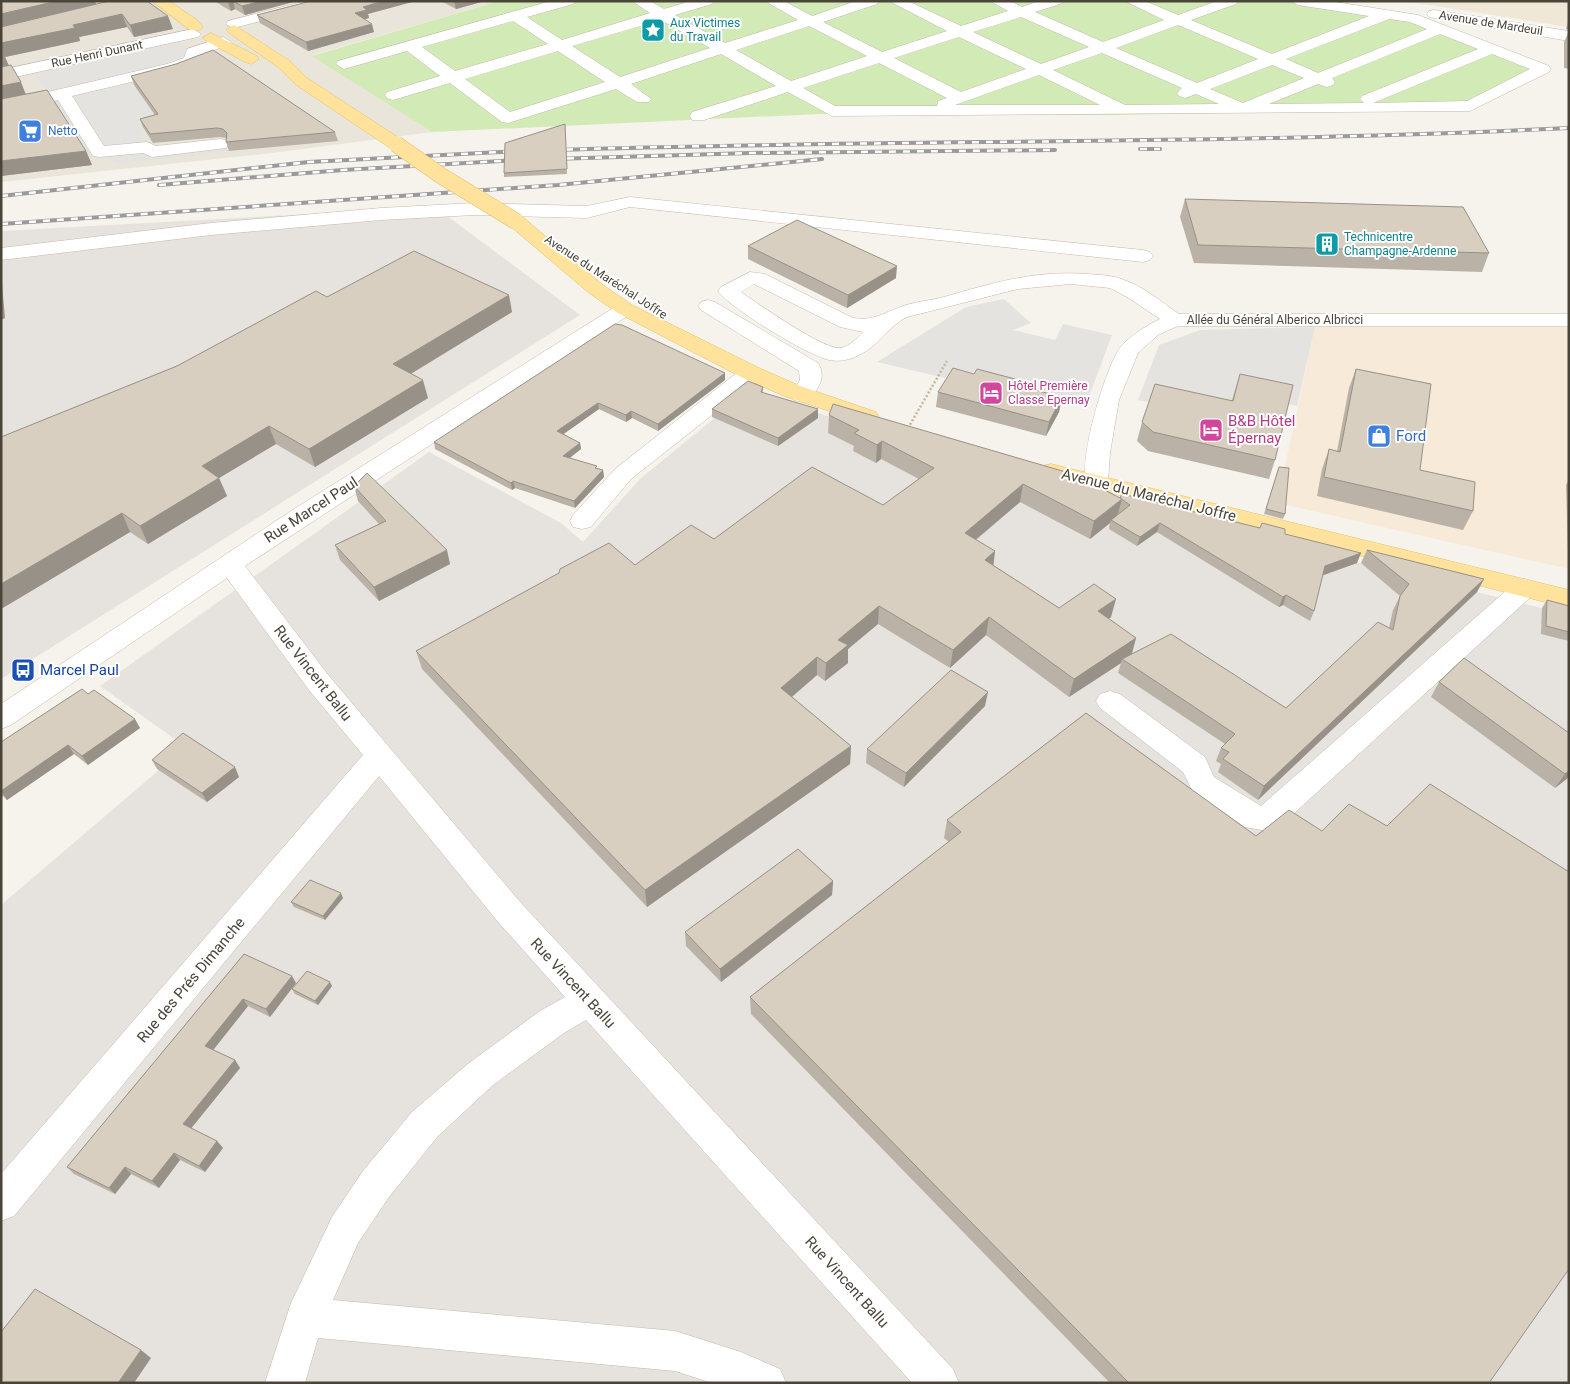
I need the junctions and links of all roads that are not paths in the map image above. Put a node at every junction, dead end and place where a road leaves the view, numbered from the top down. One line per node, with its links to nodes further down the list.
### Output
1 (159, 1): 23 (main road)
2 (324, 1): 21 (street)
3 (568, 1): 18 (street)
4 (639, 1): 16 (street)
5 (707, 1): 16 (street)
6 (772, 1): 20 (street)
7 (872, 1): 20 (street)
8 (896, 1): 24 (street)
9 (997, 1): 15 (street)
10 (1055, 1): 15 (street)
11 (1132, 1): 19 (street)
12 (1231, 1): 19 (street)
13 (1298, 1): 17 (street)
14 (1354, 1): 25 (street, Avenue de Mardeuil)
15 (1022, 12): 24 (street); 29 (street)
16 (662, 14): 27 (street); 30 (street)
17 (1386, 14): 22 (street); 33 (street)
18 (515, 16): 27 (street); 28 (street)
19 (1178, 20): 29 (street); 33 (street)
20 (811, 21): 30 (street); 32 (street)
21 (225, 24): 23 (main road); 26 (main road); 39 (main road)
22 (1439, 29): 31 (street); 38 (street)
23 (194, 30): 26 (main road); 36 (street, Rue Henri Dunant)
24 (960, 31): 32 (street); 35 (street)
25 (1569, 36)
26 (217, 40): 39 (main road); 43 (street)
27 (561, 45): 37 (street); 40 (street)
28 (409, 46): 34 (street); 37 (street)
29 (1102, 47): 35 (street); 42 (street)
30 (723, 49): 40 (street); 41 (street)
31 (1491, 49): 46 (street); 48 (street)
32 (880, 57): 41 (street); 45 (street)
33 (1271, 59): 38 (street); 42 (street)
34 (344, 64)
35 (1040, 69): 45 (street); 52 (street)
36 (1, 75)
37 (451, 78): 40 (street); 44 (street)
38 (1318, 78): 46 (street); 50 (street)
39 (301, 81): 56 (main road, bridge)
40 (619, 82): 47 (street)
41 (789, 86): 51 (street); 54 (street)
42 (1195, 90): 50 (street); 53 (street)
43 (62, 94): 49 (street); 55 (street)
44 (393, 95)
45 (960, 98): 51 (street)
46 (1368, 98): 48 (street)
47 (644, 99)
48 (1389, 107): 50 (street)
49 (1, 108)
50 (1243, 109): 53 (street)
51 (929, 110): 52 (street)
52 (1123, 110): 53 (street)
53 (1146, 110)
54 (698, 116)
55 (220, 144)
56 (517, 222): 62 (main road, Avenue du Maréchal Joffre); 66 (main road, Avenue du Maréchal Joffre)
57 (1067, 248): 58 (street); 59 (street); 60 (street)
58 (1, 254)
59 (1143, 256)
60 (1062, 277): 63 (street); 65 (street)
61 (708, 306): 68 (street)
62 (625, 309): 66 (main road, Avenue du Maréchal Joffre); 73 (street, Rue Marcel Paul)
63 (1175, 320): 64 (street, Allée du Général Alberico Albricci); 71 (street, Allée du Général Alberico Albricci)
64 (1569, 320)
65 (882, 324): 65 (street)
66 (711, 352): 67 (main road, Avenue du Maréchal Joffre)
67 (751, 373): 68 (main road, Avenue du Maréchal Joffre); 72 (street)
68 (802, 395): 69 (main road, Avenue du Maréchal Joffre)
69 (908, 428)
70 (1030, 465): 71 (main road, Avenue du Maréchal Joffre)
71 (1096, 483): 74 (main road, Avenue du Maréchal Joffre)
72 (582, 521)
73 (230, 564): 77 (street, Rue Marcel Paul); 78 (street, Rue Vincent Ballu)
74 (1525, 588): 75 (main road, Avenue du Maréchal Joffre); 76 (street)
75 (1569, 598)
76 (1110, 701)
77 (1, 718)
78 (379, 756): 79 (street, Rue Vincent Ballu); 80 (street, Rue des Prés Dimanche)
79 (590, 1000): 81 (street); 84 (street, Rue Vincent Ballu)
80 (1, 1204)
81 (305, 1317): 82 (street); 83 (street)
82 (285, 1383)
83 (766, 1383)
84 (939, 1383)

